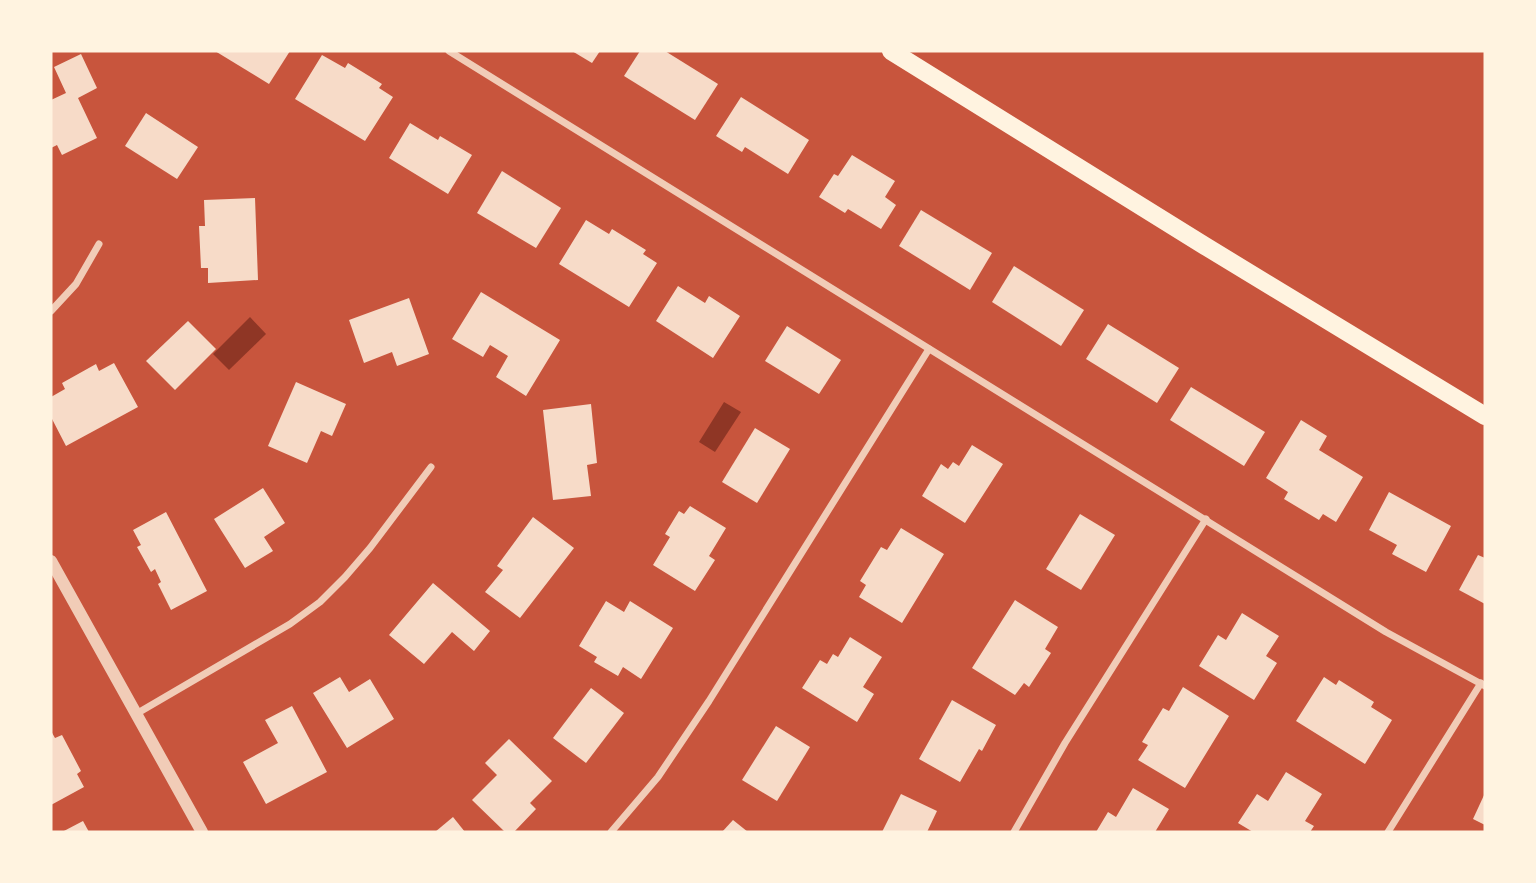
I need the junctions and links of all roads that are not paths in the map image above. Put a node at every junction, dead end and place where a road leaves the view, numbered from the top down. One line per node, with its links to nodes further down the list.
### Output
1 (449, 51): 5 (street)
2 (891, 51): 6 (main road)
3 (99, 244): 4 (street)
4 (51, 311)
5 (929, 349): 8 (street); 13 (street)
6 (1485, 416)
7 (431, 467): 11 (street)
8 (1206, 519): 10 (street); 14 (street)
9 (51, 561): 11 (street)
10 (1483, 685): 15 (street)
11 (136, 714): 12 (street)
12 (202, 832)
13 (611, 832)
14 (1014, 832)
15 (1388, 832)

